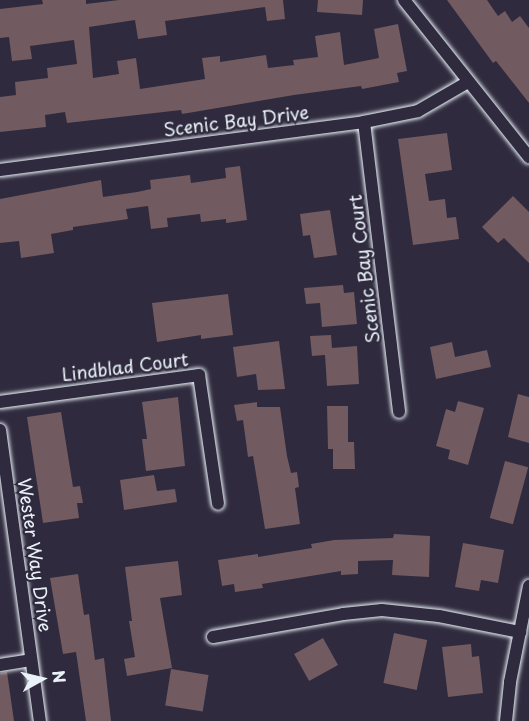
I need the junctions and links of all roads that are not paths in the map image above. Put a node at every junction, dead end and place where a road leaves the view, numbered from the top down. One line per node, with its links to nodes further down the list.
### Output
1 (404, 0): 2 (street)
2 (468, 82): 3 (street, Scenic Bay Drive); 4 (street)
3 (364, 122): 5 (street, Scenic Bay Drive); 7 (street, Scenic Bay Court)
4 (529, 157)
5 (0, 170)
6 (0, 402): 9 (street, Lindblad Court)
7 (399, 412)
8 (0, 429): 13 (street, Wester Way Drive)
9 (218, 504)
10 (529, 586): 11 (street)
11 (520, 632): 12 (street); 16 (street)
12 (213, 637)
13 (31, 660): 14 (street); 15 (street, Wester Way Drive)
14 (0, 665)
15 (40, 721)
16 (506, 721)

